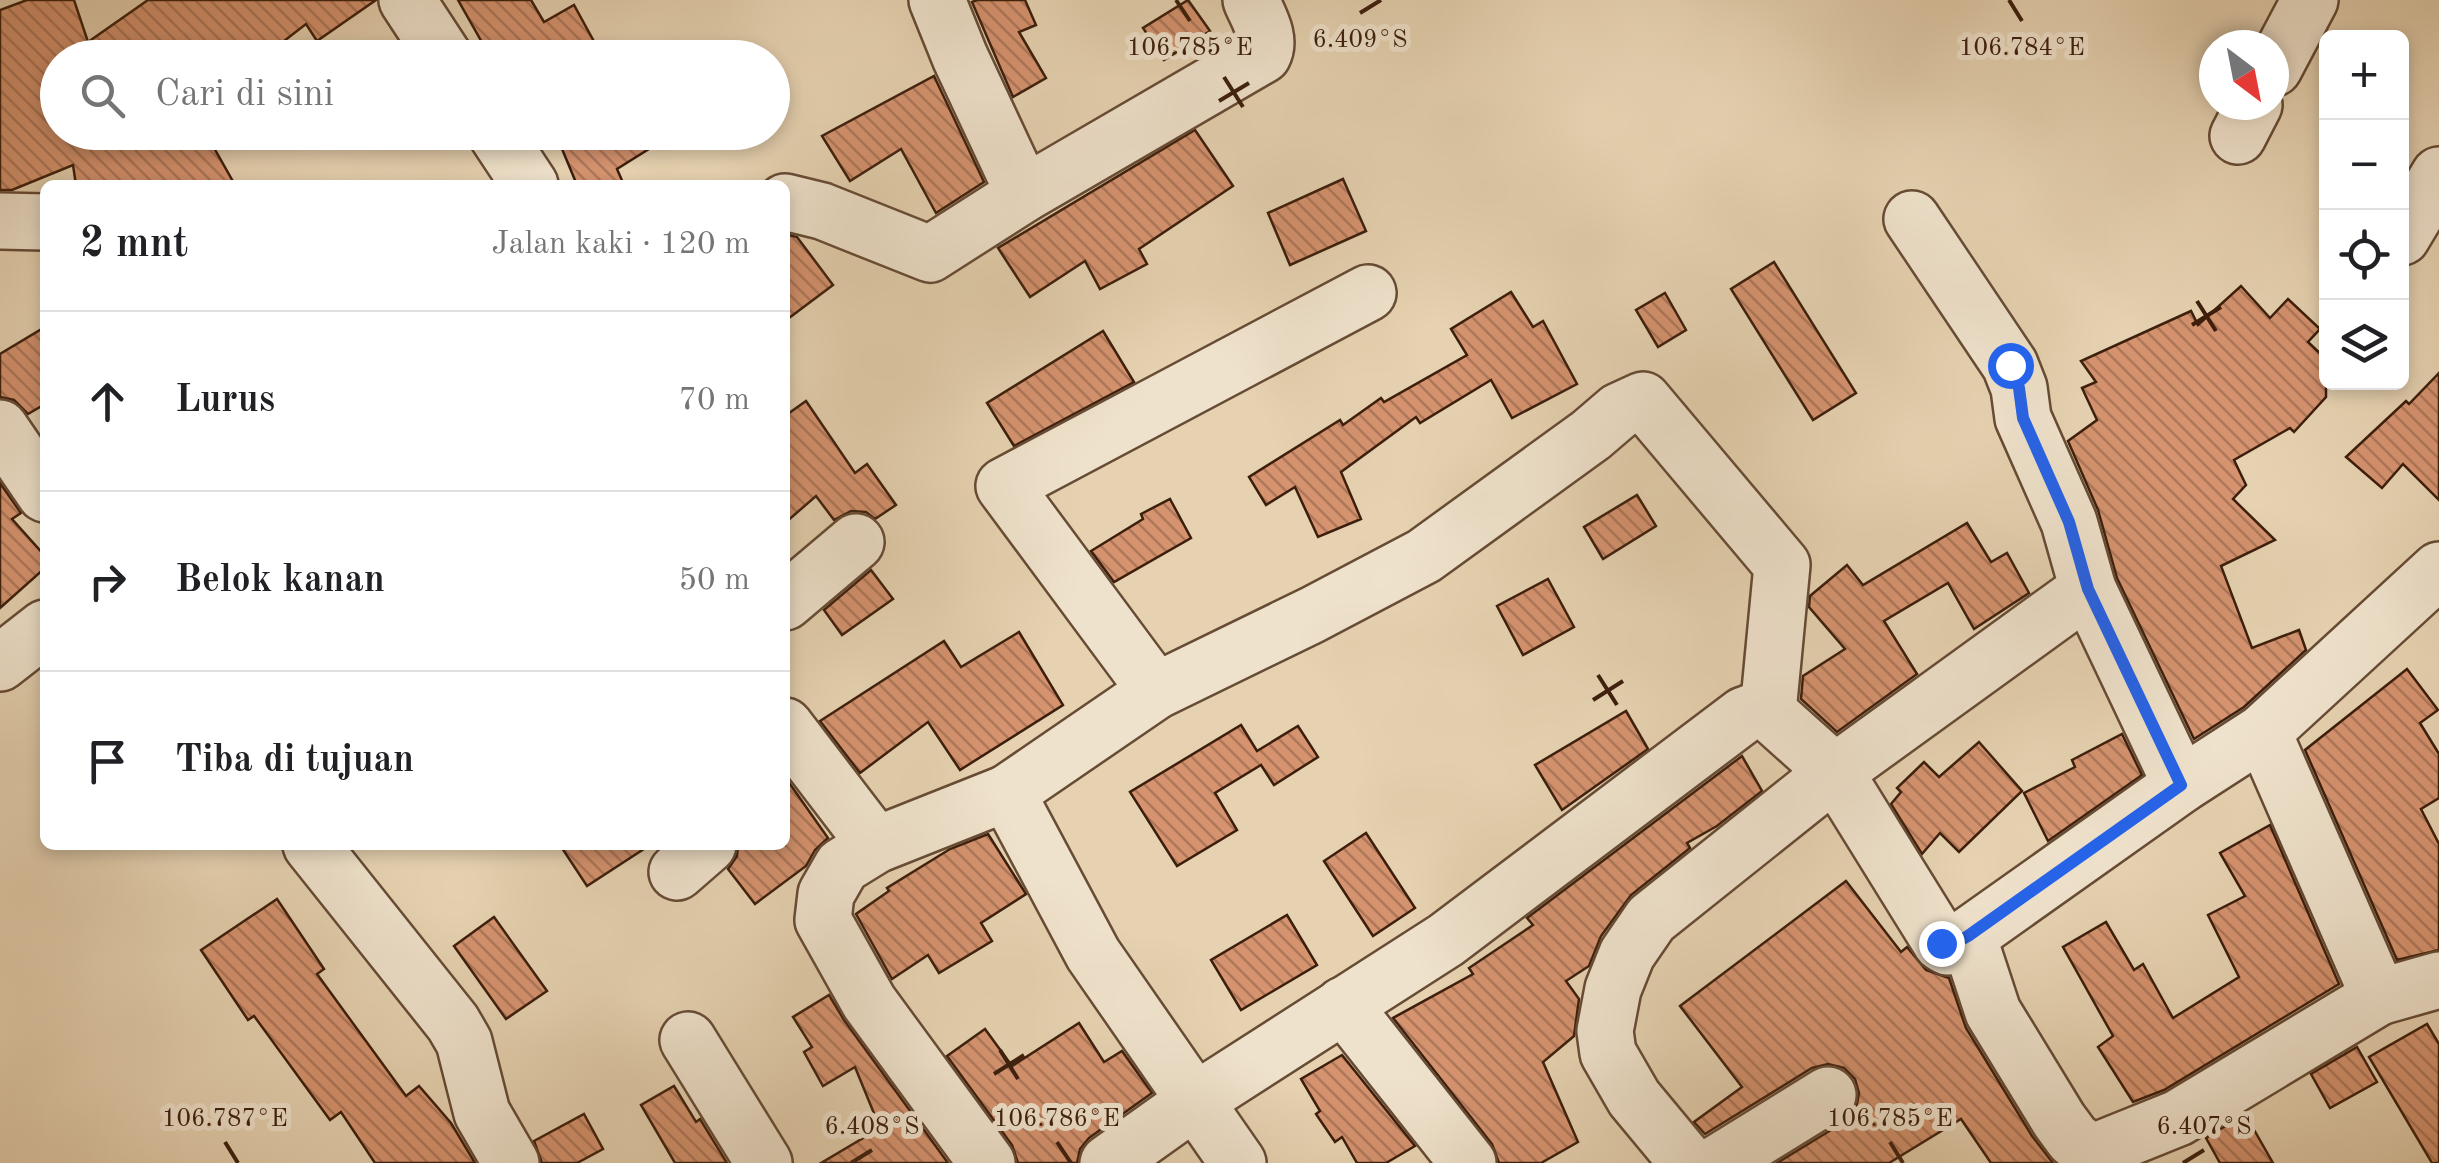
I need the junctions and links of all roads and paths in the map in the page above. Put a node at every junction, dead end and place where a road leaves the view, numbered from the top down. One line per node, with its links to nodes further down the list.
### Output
1 (407, 0): 5 (street)
2 (937, 0): 10 (street)
3 (1250, 0): 10 (street)
4 (2310, 0): 6 (street)
5 (434, 40)
6 (2289, 40)
7 (507, 150): 9 (street)
8 (2439, 175): 15 (street)
9 (527, 180)
10 (1024, 194): 11 (street)
11 (790, 203)
12 (1912, 219): 21 (street)
13 (0, 222): 14 (street)
14 (40, 222)
15 (2409, 225)
16 (1368, 293): 25 (street)
17 (2, 435): 18 (street)
18 (40, 487)
19 (856, 542): 22 (street)
20 (2439, 570): 27 (street)
21 (2088, 589): 29 (street); 30 (street)
22 (790, 598)
23 (40, 632): 24 (street)
24 (0, 663)
25 (1156, 690): 26 (street); 31 (street)
26 (1768, 712): 29 (street); 37 (street)
27 (2264, 732): 30 (street); 36 (street)
28 (793, 753): 32 (street)
29 (1834, 772): 34 (street); 47 (street)
30 (2181, 785): 34 (street)
31 (1007, 792): 32 (street); 40 (street)
32 (876, 845): 43 (street)
33 (315, 850): 41 (street)
34 (1968, 936): 36 (street)
35 (2439, 980): 36 (street)
36 (2379, 997)
37 (1343, 1005): 40 (street); 46 (street)
38 (688, 1040): 42 (street)
39 (1828, 1096): 48 (street)
40 (1195, 1101): 44 (street); 45 (street)
41 (511, 1163)
42 (764, 1163)
43 (987, 1163)
44 (1108, 1163)
45 (1238, 1163)
46 (1468, 1163)
47 (1688, 1163)
48 (1718, 1163)

